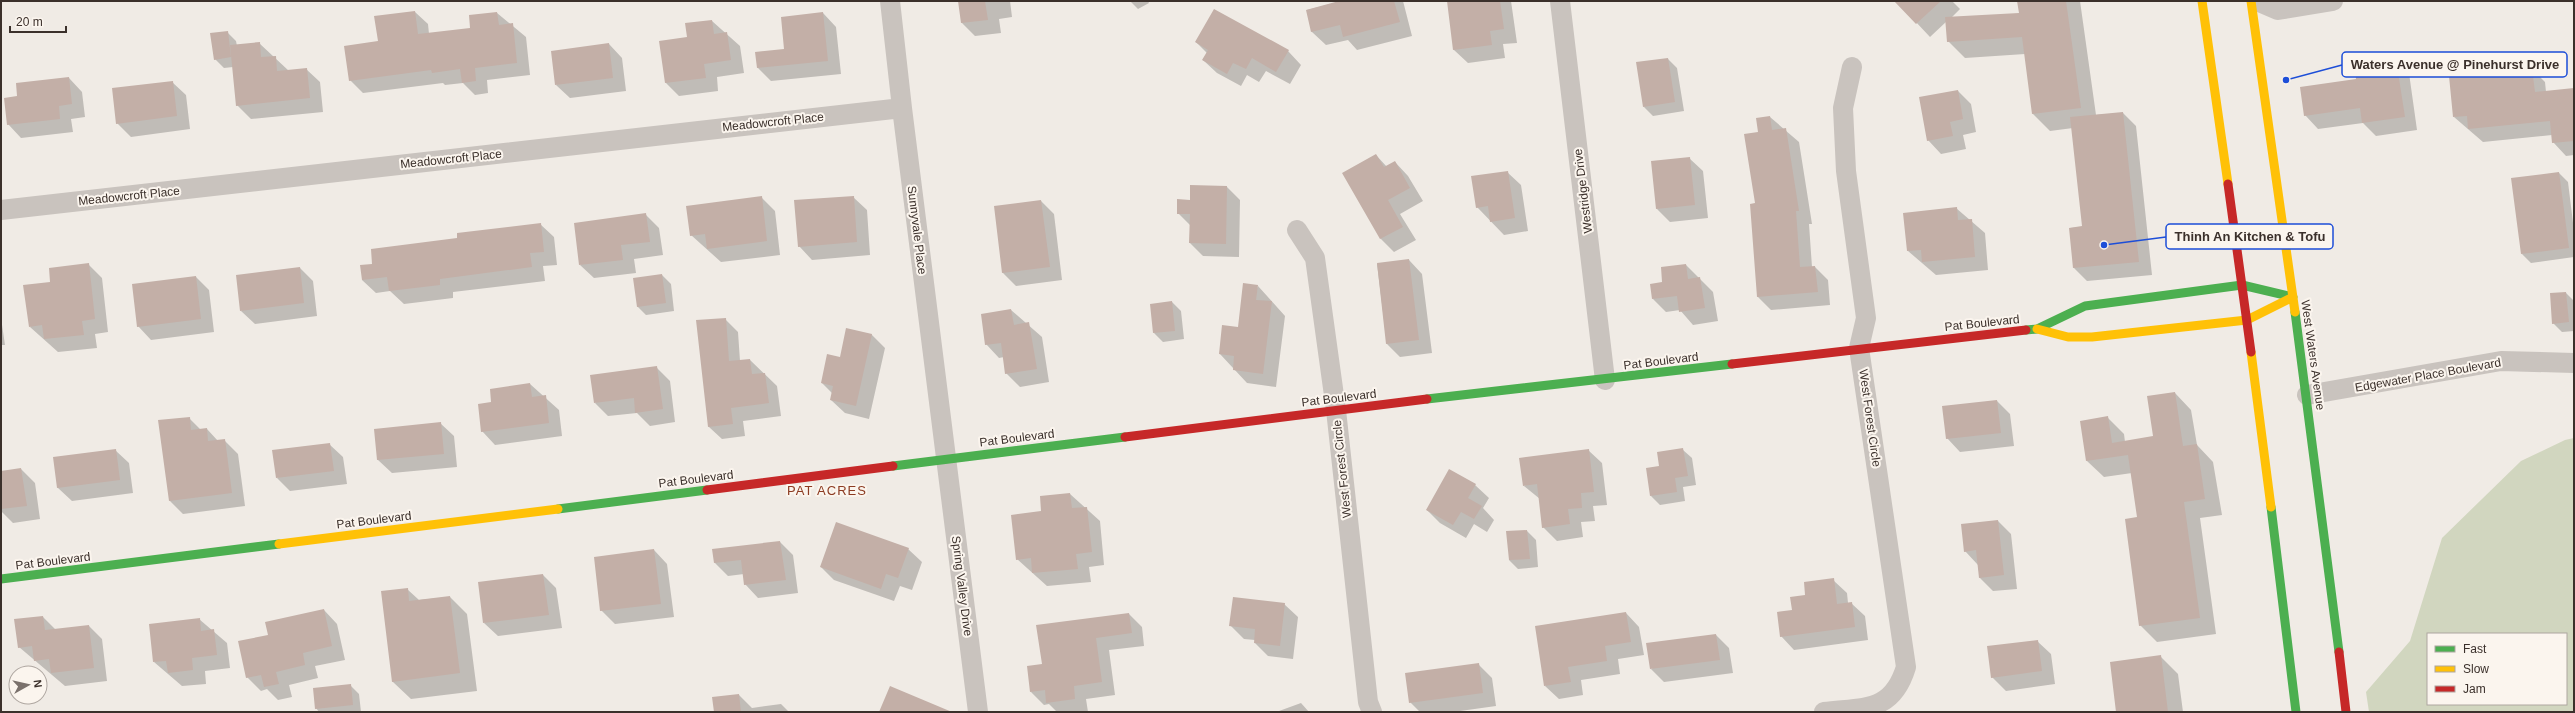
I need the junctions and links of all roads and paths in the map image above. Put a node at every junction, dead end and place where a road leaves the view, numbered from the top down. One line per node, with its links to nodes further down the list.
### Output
1 (890, 1): 8 (street, Sunnyvale Place)
2 (1560, 1): 17 (street, Westridge Drive)
3 (2206, 1): 11 (street)
4 (2251, 1): 12 (street, West Waters Avenue)
5 (2257, 1): 6 (street)
6 (2333, 1)
7 (1852, 67): 15 (street, West Forest Circle)
8 (902, 108): 9 (street, Meadowcroft Place); 20 (street, Sunnyvale Place)
9 (1, 210)
10 (1297, 230): 19 (street, West Forest Circle)
11 (2242, 284): 12 (street); 13 (street); 14 (street, Pat Boulevard)
12 (2293, 297): 13 (street); 18 (street, West Waters Avenue)
13 (2247, 320): 14 (street, Pat Boulevard); 25 (street)
14 (2037, 329): 15 (street, Pat Boulevard)
15 (1859, 348): 17 (street, Pat Boulevard); 24 (street, West Forest Circle)
16 (2574, 363): 18 (street, Edgewater Place Boulevard)
17 (1605, 380): 19 (street, Pat Boulevard)
18 (2307, 395): 26 (street, West Waters Avenue)
19 (1336, 410): 20 (street, Pat Boulevard); 23 (street, West Forest Circle)
20 (946, 459): 21 (street, Pat Boulevard); 22 (street, Spring Valley Drive)
21 (1, 579)
22 (978, 712)
23 (1372, 712)
24 (1824, 712)
25 (2296, 712)
26 (2346, 712)

